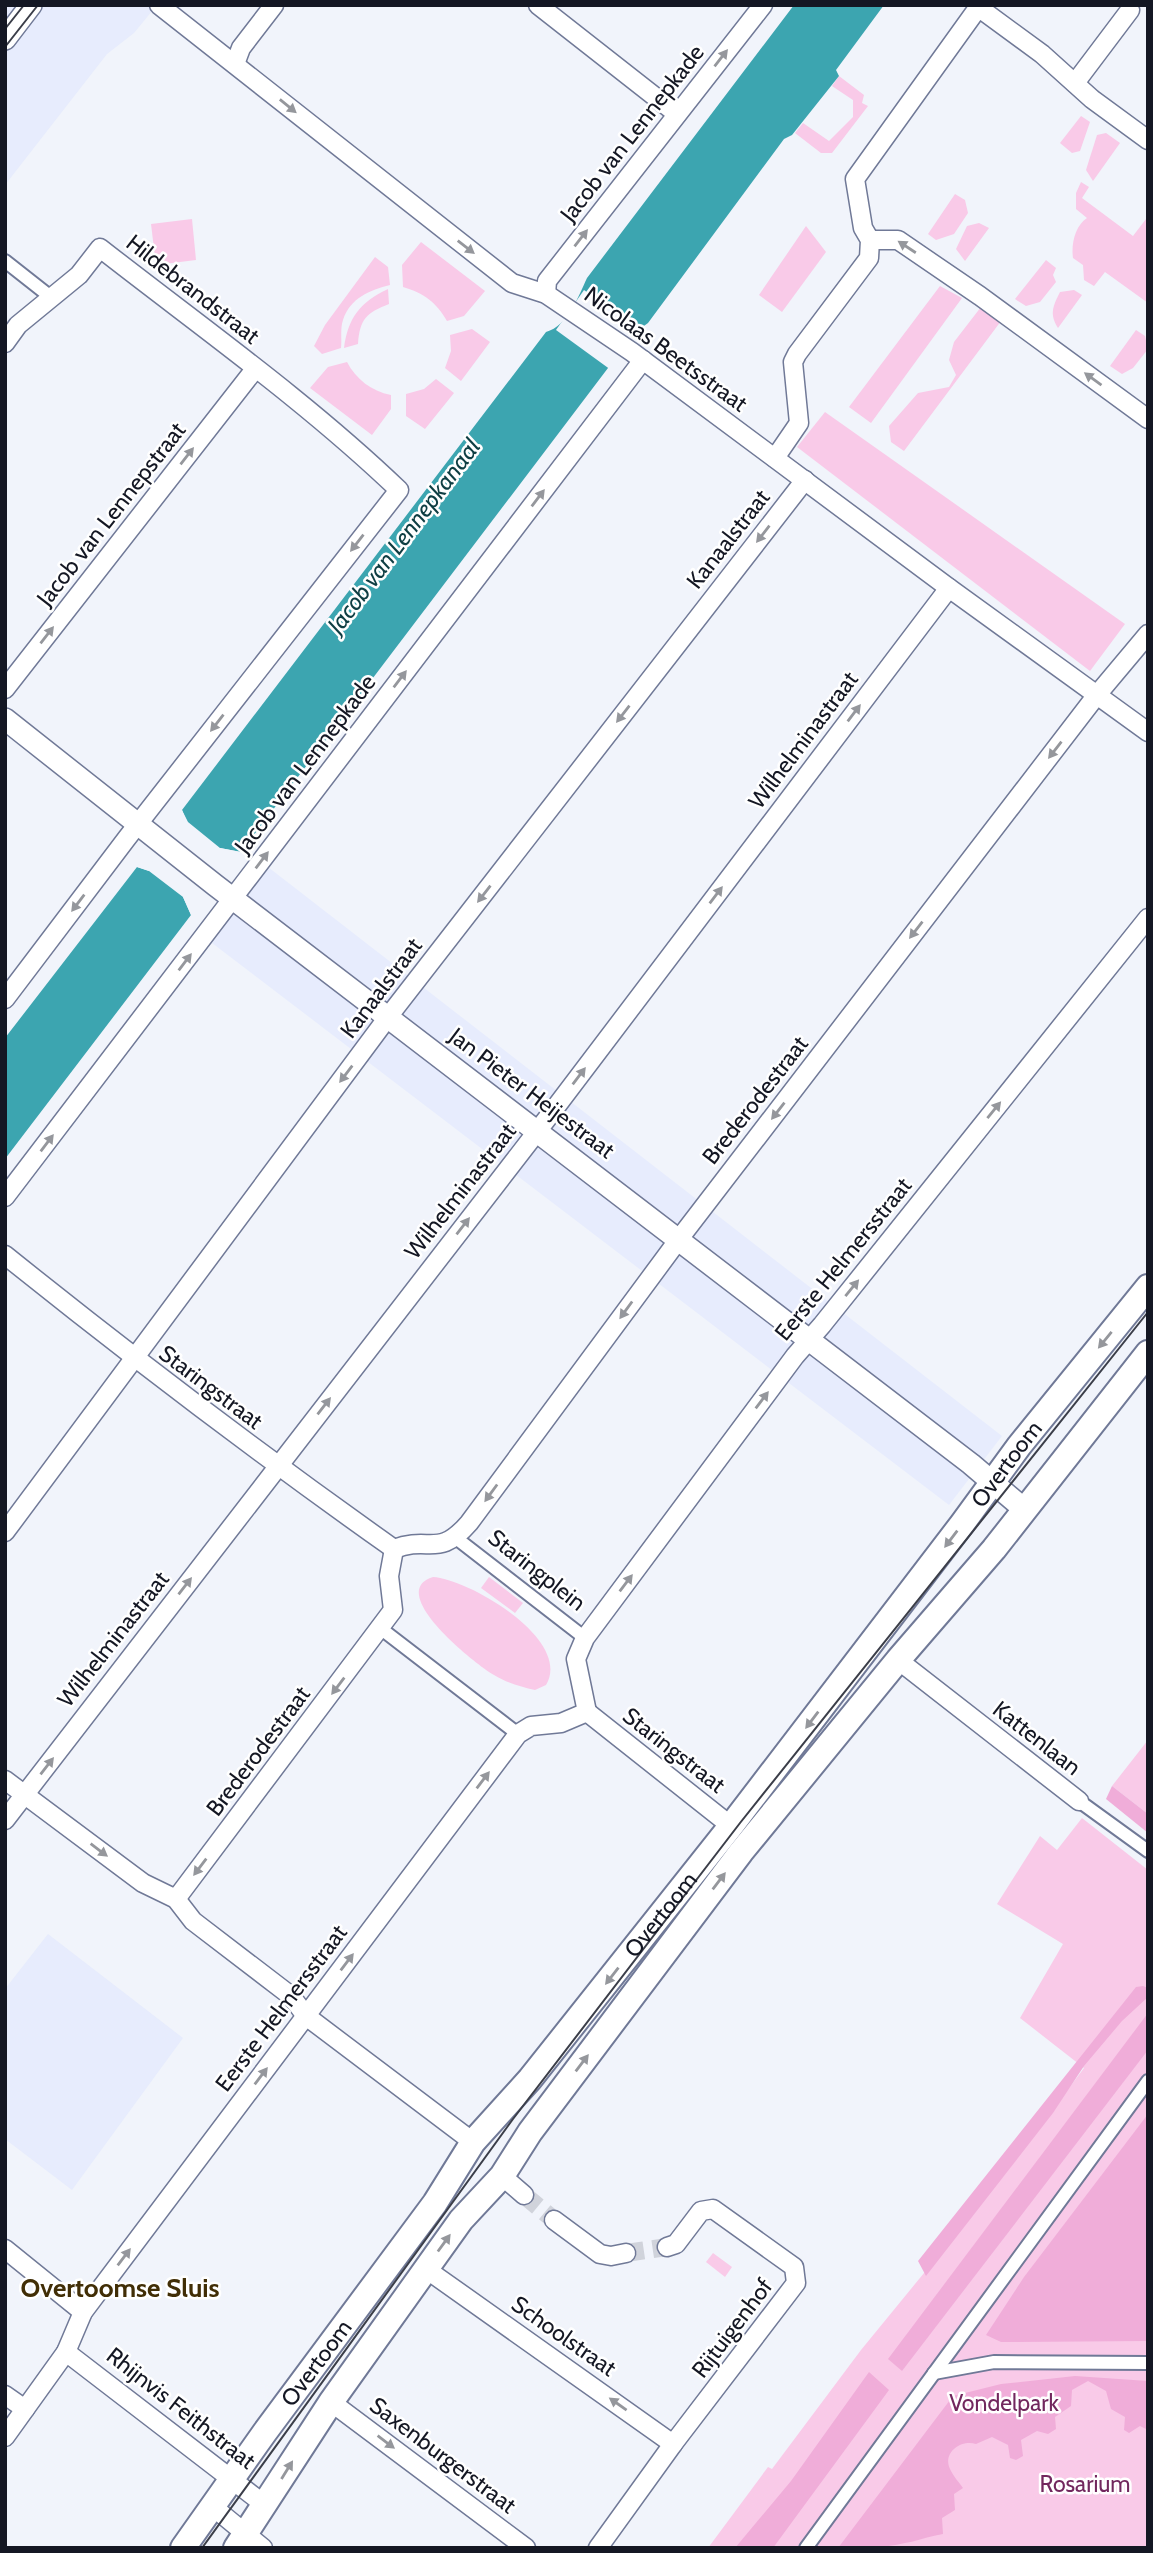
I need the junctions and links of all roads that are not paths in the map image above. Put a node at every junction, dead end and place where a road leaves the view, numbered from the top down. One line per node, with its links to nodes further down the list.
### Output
1 (31, 5): 7 (street)
2 (159, 5): 8 (street, Nicolaas Beetsstraat)
3 (274, 5): 8 (street)
4 (538, 5): 10 (street)
5 (763, 5): 10 (street, Jacob van Lennepkade, one-way to 5)
6 (1130, 10): 9 (street)
7 (5, 39)
8 (235, 64): 14 (street, Nicolaas Beetsstraat, one-way to 14)
9 (1075, 83): 11 (street); 12 (street)
10 (677, 114): 14 (street, Jacob van Lennepkade, one-way to 10)
11 (1148, 140)
12 (870, 240): 19 (street, one-way to 12); 20 (street)
13 (5, 261): 15 (street)
14 (553, 298): 17 (street, Nicolaas Beetsstraat)
15 (52, 299): 16 (street); 18 (street, Hildebrandstraat)
16 (5, 343)
17 (638, 356): 20 (street, Nicolaas Beetsstraat); 29 (street, Jacob van Lennepkade, one-way to 17)
18 (256, 369): 24 (street, Jacob van Lennepstraat, one-way to 18); 28 (street, Hildebrandstraat, one-way to 28)
19 (1148, 419)
20 (775, 458): 21 (street, Nicolaas Beetsstraat)
21 (805, 480): 22 (street, Nicolaas Beetsstraat); 32 (street, Kanaalstraat, one-way to 32)
22 (949, 588): 25 (street, Nicolaas Beetsstraat); 33 (street, Wilhelminastraat, one-way to 22)
23 (1148, 634): 25 (street, Brederodestraat)
24 (5, 689)
25 (1096, 696): 27 (street, Nicolaas Beetsstraat); 35 (street, Brederodestraat, one-way to 35)
26 (5, 719): 28 (street, Jan Pieter Heijestraat)
27 (1148, 732)
28 (139, 823): 29 (street, Jan Pieter Heijestraat); 31 (street, one-way to 31)
29 (233, 898): 32 (street, Jan Pieter Heijestraat); 34 (street, Jacob van Lennepkade, one-way to 29)
30 (1146, 924): 38 (street, Eerste Helmersstraat, one-way to 30)
31 (5, 999)
32 (388, 1017): 33 (street, Jan Pieter Heijestraat); 40 (street, Kanaalstraat, one-way to 40)
33 (537, 1130): 35 (street, Jan Pieter Heijestraat); 41 (street, Wilhelminastraat, one-way to 33)
34 (5, 1197)
35 (679, 1239): 38 (street, Jan Pieter Heijestraat); 45 (street, Brederodestraat, one-way to 45)
36 (5, 1255): 40 (street, Staringstraat)
37 (1148, 1287): 42 (main road, Overtoom, one-way to 42)
38 (808, 1340): 42 (street, Jan Pieter Heijestraat); 48 (street, Eerste Helmersstraat, one-way to 38)
39 (1148, 1353): 43 (main road, Overtoom)
40 (134, 1359): 41 (street, Staringstraat); 44 (street, Kanaalstraat)
41 (277, 1466): 46 (street, Staringstraat); 53 (street, Wilhelminastraat, one-way to 41)
42 (992, 1483): 43 (street, Jan Pieter Heijestraat); 56 (main road, Overtoom, one-way to 56)
43 (1025, 1510): 49 (main road, Overtoom)
44 (5, 1532)
45 (456, 1538): 46 (street, Staringplein); 48 (street, Staringplein)
46 (394, 1549): 47 (street)
47 (379, 1632): 51 (street); 58 (street, Brederodestraat, one-way to 58)
48 (585, 1637): 50 (street, Staringplein)
49 (898, 1660): 54 (street, Kattenlaan); 62 (main road, Overtoom, one-way to 49)
50 (587, 1712): 51 (street); 56 (street, Staringstraat)
51 (518, 1734): 59 (street, Eerste Helmersstraat, one-way to 51)
52 (5, 1780): 53 (street)
53 (25, 1794): 55 (street, Wilhelminastraat); 58 (street, one-way to 58)
54 (1079, 1801): 57 (street, Kattenlaan)
55 (5, 1820)
56 (731, 1826): 61 (main road, Overtoom, one-way to 61)
57 (1148, 1851)
58 (176, 1899): 59 (street)
59 (306, 2016): 61 (street); 69 (street, Eerste Helmersstraat, one-way to 59)
60 (1148, 2081): 72 (street)
61 (473, 2142): 78 (main road, Overtoom)
62 (502, 2176): 63 (street); 68 (main road, Overtoom, one-way to 62)
63 (524, 2195)
64 (554, 2220): 67 (street)
65 (667, 2247): 77 (street, Rijtuigenhof)
66 (5, 2249): 69 (street)
67 (626, 2253)
68 (426, 2269): 74 (main road, Overtoom); 77 (street, Schoolstraat, one-way to 68)
69 (83, 2312): 70 (street, Eerste Helmersstraat)
70 (66, 2352): 75 (street, Eerste Helmersstraat); 78 (street, Rhijnvis Feithstraat)
71 (1148, 2363): 72 (street)
72 (934, 2373): 85 (street)
73 (5, 2395): 75 (street)
74 (331, 2402): 79 (main road, Overtoom, one-way to 74); 83 (street, Saxenburgerstraat, one-way to 83)
75 (25, 2409): 76 (street, Eerste Helmersstraat)
76 (5, 2437)
77 (673, 2444): 84 (street, Rijtuigenhof)
78 (232, 2477): 79 (street, Rhijnvis Feithstraat); 80 (main road, Overtoom)
79 (265, 2505): 81 (main road, Overtoom)
80 (212, 2507): 81 (street); 82 (main road, Overtoom)
81 (248, 2543)
82 (183, 2548)
83 (526, 2548)
84 (598, 2548)
85 (806, 2548)

